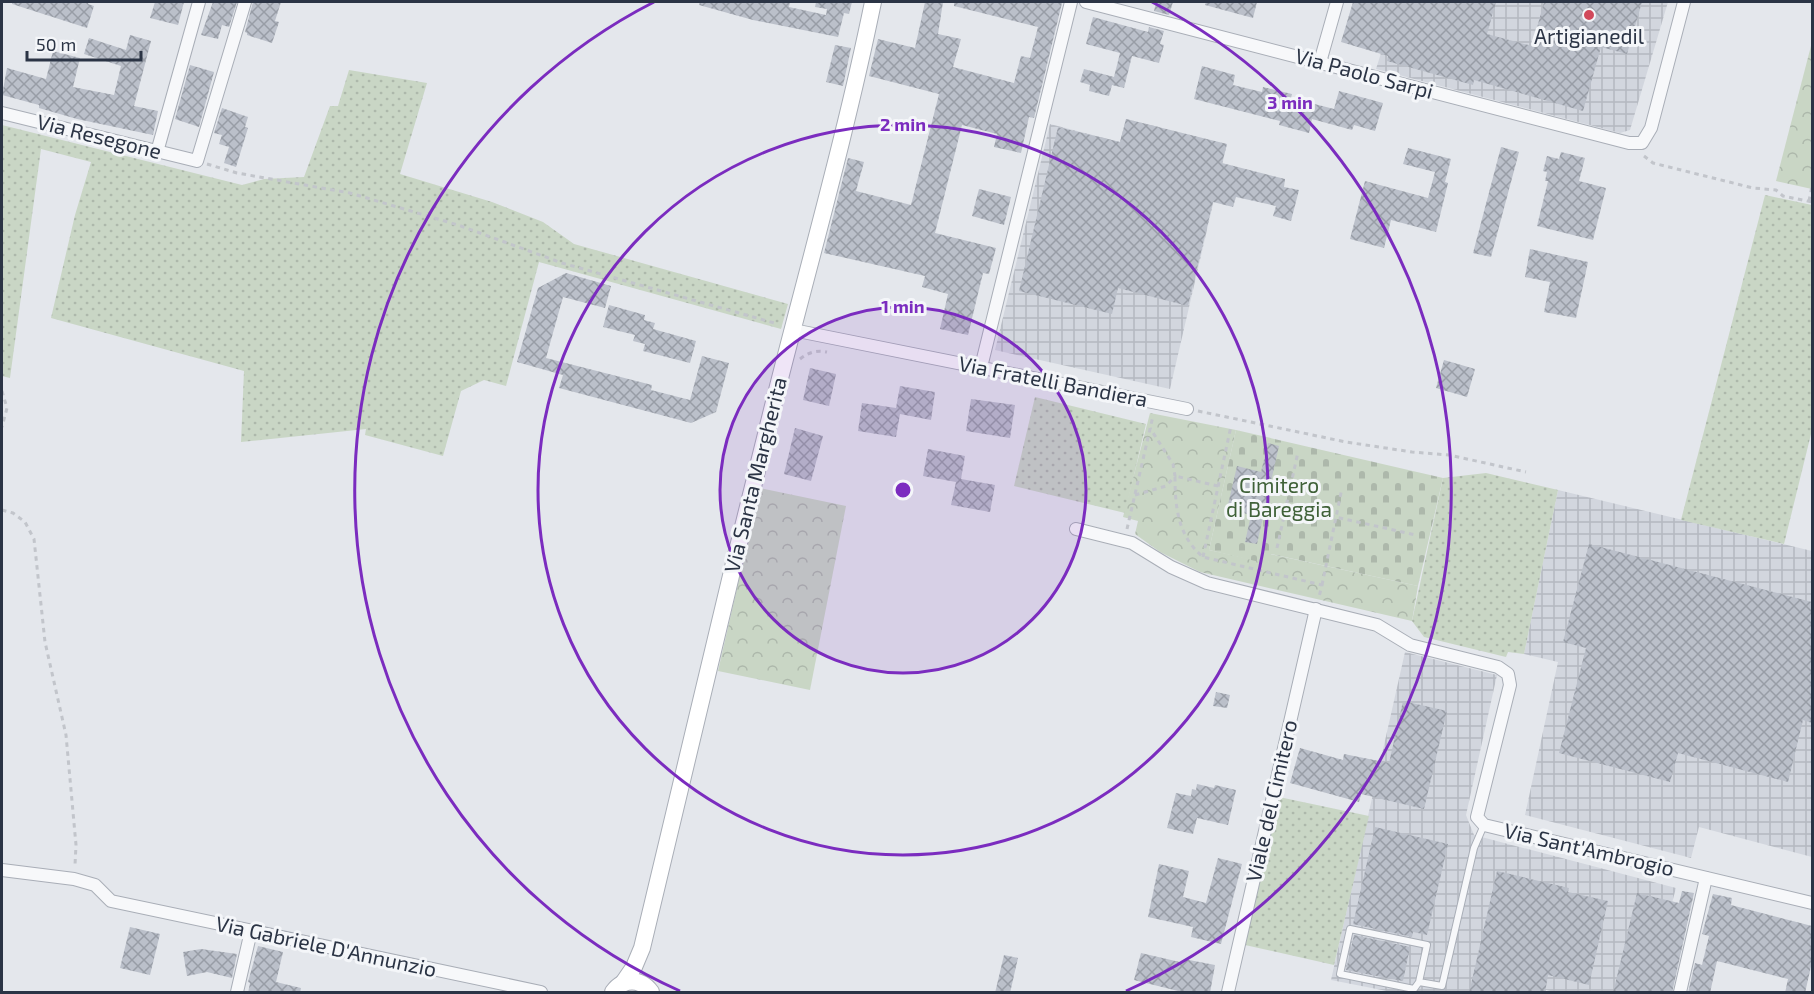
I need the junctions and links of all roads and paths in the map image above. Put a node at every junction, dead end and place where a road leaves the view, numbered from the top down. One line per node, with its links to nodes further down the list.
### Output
1 (199, 2): 11 (street)
2 (245, 2): 12 (street)
3 (873, 2): 15 (street, Via Santa Margherita)
4 (1071, 2): 16 (street)
5 (1086, 2): 8 (street, Via Paolo Sarpi)
6 (1337, 2): 8 (street)
7 (1683, 2): 10 (street)
8 (1320, 62): 10 (street, Via Paolo Sarpi)
9 (2, 113): 11 (street, Via Resegone)
10 (1641, 143): 14 (path)
11 (157, 152): 12 (street, Via Resegone)
12 (197, 161): 15 (path)
13 (1812, 186): 14 (path)
14 (1811, 201)
15 (789, 328): 16 (street, Via Fratelli Bandiera); 45 (street, Via Santa Margherita)
16 (981, 367): 18 (street, Via Fratelli Bandiera)
17 (2, 391): 20 (path)
18 (1156, 403): 19 (street, Via Fratelli Bandiera); 22 (path)
19 (1187, 409): 24 (path)
20 (2, 426)
21 (1231, 426): 26 (path)
22 (1150, 428): 25 (path); 28 (path)
23 (1298, 452): 29 (path)
24 (1526, 472)
25 (1175, 476): 26 (path); 28 (path); 36 (path)
26 (1218, 486): 36 (path)
27 (1342, 488): 31 (path)
28 (1135, 495): 34 (path)
29 (1286, 506): 31 (path); 35 (path)
30 (2, 510): 42 (path)
31 (1336, 516): 33 (path); 37 (path)
32 (1076, 529): 34 (street)
33 (1416, 535)
34 (1125, 541): 38 (street)
35 (1277, 548)
36 (1203, 557): 37 (path)
37 (1322, 585): 38 (path)
38 (1316, 609): 39 (street, Via Sant'Ambrogio); 51 (street, Viale del Cimitero)
39 (1484, 825): 41 (street, Via Sant'Ambrogio); 46 (lane)
40 (2, 870): 42 (street)
41 (1706, 878): 43 (street, Via Sant'Ambrogio); 52 (street)
42 (74, 879): 44 (street, Via Gabriele D'Annunzio)
43 (1812, 903)
44 (251, 931): 49 (street); 50 (street, Via Gabriele D'Annunzio)
45 (642, 948): 47 (street, Via Santa Margherita); 48 (street, Via Santa Margherita)
46 (1419, 982): 46 (lane)
47 (618, 988): 48 (street)
48 (647, 988)
49 (237, 993)
50 (541, 993)
51 (1228, 993)
52 (1680, 993)

